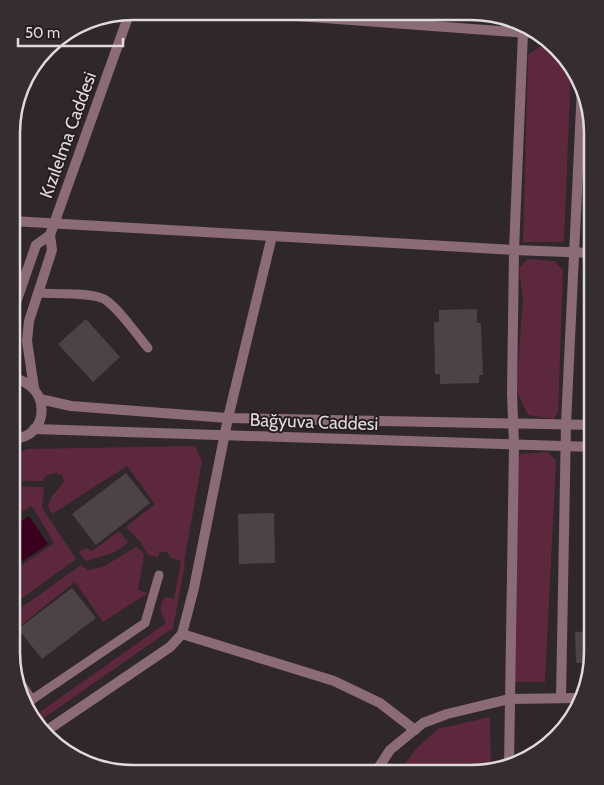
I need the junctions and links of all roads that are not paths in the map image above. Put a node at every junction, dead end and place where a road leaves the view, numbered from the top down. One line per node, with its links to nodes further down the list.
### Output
1 (127, 20): 6 (street, Kızılelma Caddesi)
2 (349, 20): 3 (street)
3 (522, 33): 9 (street)
4 (581, 109): 10 (street)
5 (20, 221): 6 (street)
6 (54, 222): 7 (street, Kızılelma Caddesi); 8 (street)
7 (50, 235): 12 (street, Kızılelma Caddesi); 13 (street, Kızılelma Caddesi)
8 (272, 236): 9 (street); 18 (street)
9 (514, 250): 10 (street); 19 (street)
10 (575, 252): 11 (street); 20 (street)
11 (584, 253)
12 (20, 292)
13 (37, 297): 14 (lane); 16 (street, Kızılelma Caddesi)
14 (148, 348)
15 (20, 380): 16 (street)
16 (34, 388): 17 (street)
17 (40, 399): 18 (street, Bağyuva Caddesi); 22 (street)
18 (228, 418): 19 (street, Bağyuva Caddesi); 23 (street)
19 (513, 422): 20 (street, Bağyuva Caddesi); 25 (street)
20 (566, 424): 21 (street, Bağyuva Caddesi); 26 (street)
21 (584, 425)
22 (34, 430): 23 (street, Bağyuva Caddesi); 24 (street)
23 (224, 435): 25 (street, Bağyuva Caddesi); 29 (street)
24 (20, 438)
25 (514, 445): 26 (street, Bağyuva Caddesi); 32 (street)
26 (566, 447): 27 (street, Bağyuva Caddesi); 30 (street)
27 (584, 447)
28 (159, 575): 33 (lane)
29 (182, 634): 34 (street); 35 (street)
30 (561, 698): 31 (street); 32 (street)
31 (574, 698)
32 (509, 699): 35 (street); 36 (street)
33 (31, 700)
34 (50, 728)
35 (415, 730): 37 (street)
36 (509, 758)
37 (381, 765)

